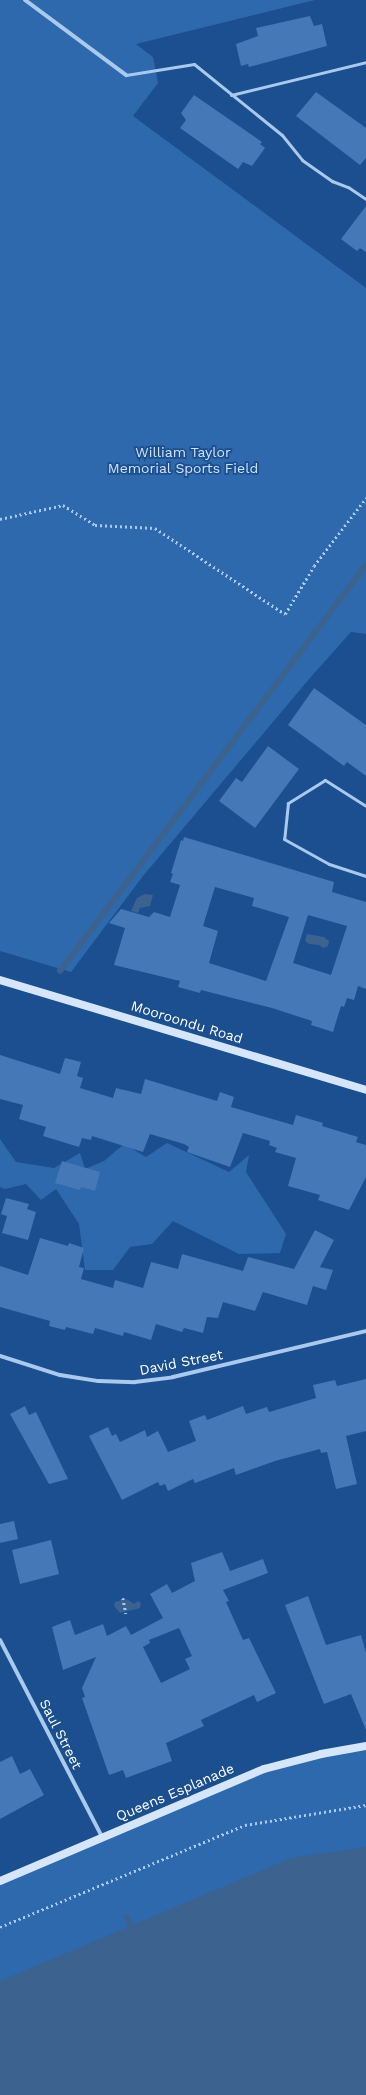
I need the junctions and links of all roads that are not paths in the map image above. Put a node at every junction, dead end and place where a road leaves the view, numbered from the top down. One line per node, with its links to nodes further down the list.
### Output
1 (25, 0): 3 (street)
2 (366, 62): 4 (lane)
3 (126, 75): 4 (lane)
4 (231, 95): 5 (lane)
5 (366, 199)
6 (366, 806): 7 (lane)
7 (366, 876)
8 (0, 980): 9 (street, Mooroondu Road)
9 (366, 1090)
10 (366, 1331): 11 (street, David Street)
11 (0, 1356)
12 (0, 1640): 14 (street, Saul Street)
13 (366, 1746): 14 (street, Queens Esplanade)
14 (102, 1837): 15 (street, Queens Esplanade)
15 (0, 1881)

